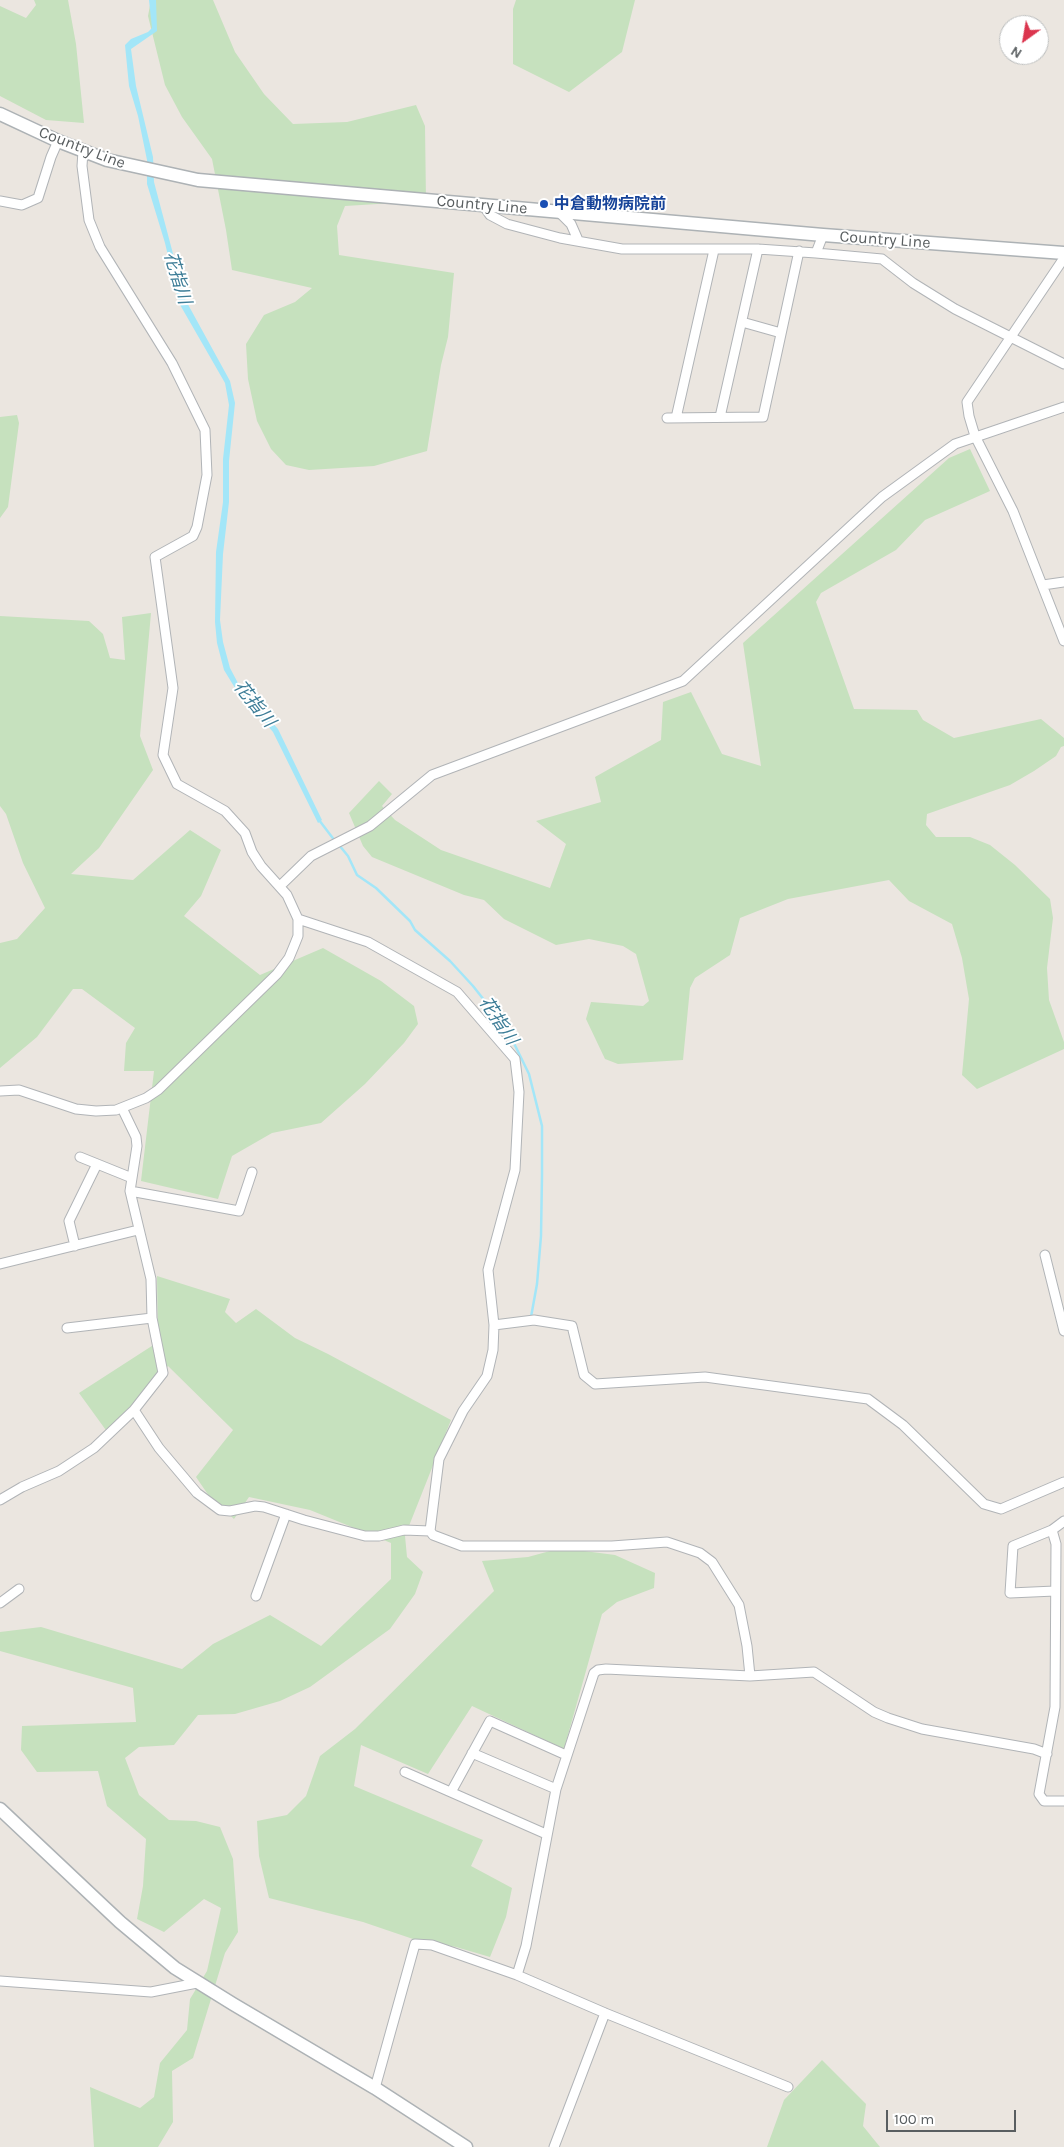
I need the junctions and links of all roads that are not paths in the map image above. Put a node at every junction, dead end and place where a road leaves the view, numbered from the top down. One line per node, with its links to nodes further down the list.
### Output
1 (0, 114): 2 (street, Country Line)
2 (58, 141): 3 (street, Country Line); 4 (street)
3 (83, 151): 5 (street, Country Line); 25 (street)
4 (0, 201)
5 (483, 205): 6 (street, Country Line); 8 (street)
6 (559, 212): 7 (street, Country Line); 8 (street)
7 (823, 235): 12 (street); 13 (street, Country Line)
8 (578, 240): 10 (street)
9 (758, 249): 10 (street); 11 (street); 15 (street)
10 (714, 250): 20 (street)
11 (799, 251): 12 (street); 16 (street)
12 (816, 252): 17 (street)
13 (1064, 253)
14 (1064, 258): 17 (street)
15 (742, 322): 16 (street); 20 (street)
16 (782, 333): 20 (street)
17 (1011, 336): 18 (street); 21 (street)
18 (1064, 364)
19 (1064, 407): 21 (street)
20 (720, 418)
21 (976, 436): 23 (street); 25 (street)
22 (1064, 582): 23 (street)
23 (1043, 585): 24 (street)
24 (1064, 641)
25 (280, 886): 26 (street)
26 (298, 919): 28 (street); 39 (street)
27 (0, 1091): 28 (street)
28 (122, 1108): 32 (street)
29 (80, 1157): 30 (street)
30 (97, 1164): 32 (street); 35 (street)
31 (252, 1172): 33 (street)
32 (132, 1178): 33 (street)
33 (130, 1191): 34 (street)
34 (138, 1230): 35 (street); 38 (street)
35 (75, 1246): 37 (street)
36 (1045, 1255): 41 (street)
37 (0, 1264)
38 (152, 1318): 40 (street); 42 (street)
39 (494, 1324): 43 (street); 48 (street)
40 (67, 1328)
41 (1064, 1331)
42 (134, 1410): 44 (street); 45 (street)
43 (1064, 1482)
44 (0, 1500)
45 (286, 1514): 48 (street); 51 (street)
46 (1064, 1521): 47 (street)
47 (1052, 1530): 50 (street); 50 (street)
48 (430, 1531): 53 (street)
49 (19, 1589): 52 (street)
50 (1055, 1591): 55 (street)
51 (256, 1596)
52 (0, 1603)
53 (750, 1676): 55 (street); 56 (street)
54 (472, 1753): 56 (street); 58 (street); 59 (street)
55 (1047, 1754): 60 (street)
56 (566, 1755): 58 (street)
57 (405, 1772): 59 (street)
58 (556, 1789): 62 (street)
59 (451, 1792): 62 (street)
60 (1064, 1801)
61 (0, 1809): 65 (street)
62 (546, 1834): 63 (street)
63 (517, 1975): 66 (street); 68 (street)
64 (0, 1981): 65 (street)
65 (197, 1983): 68 (street)
66 (605, 2013): 67 (street); 70 (street)
67 (788, 2087)
68 (375, 2088): 69 (street)
69 (466, 2147)
70 (554, 2147)

